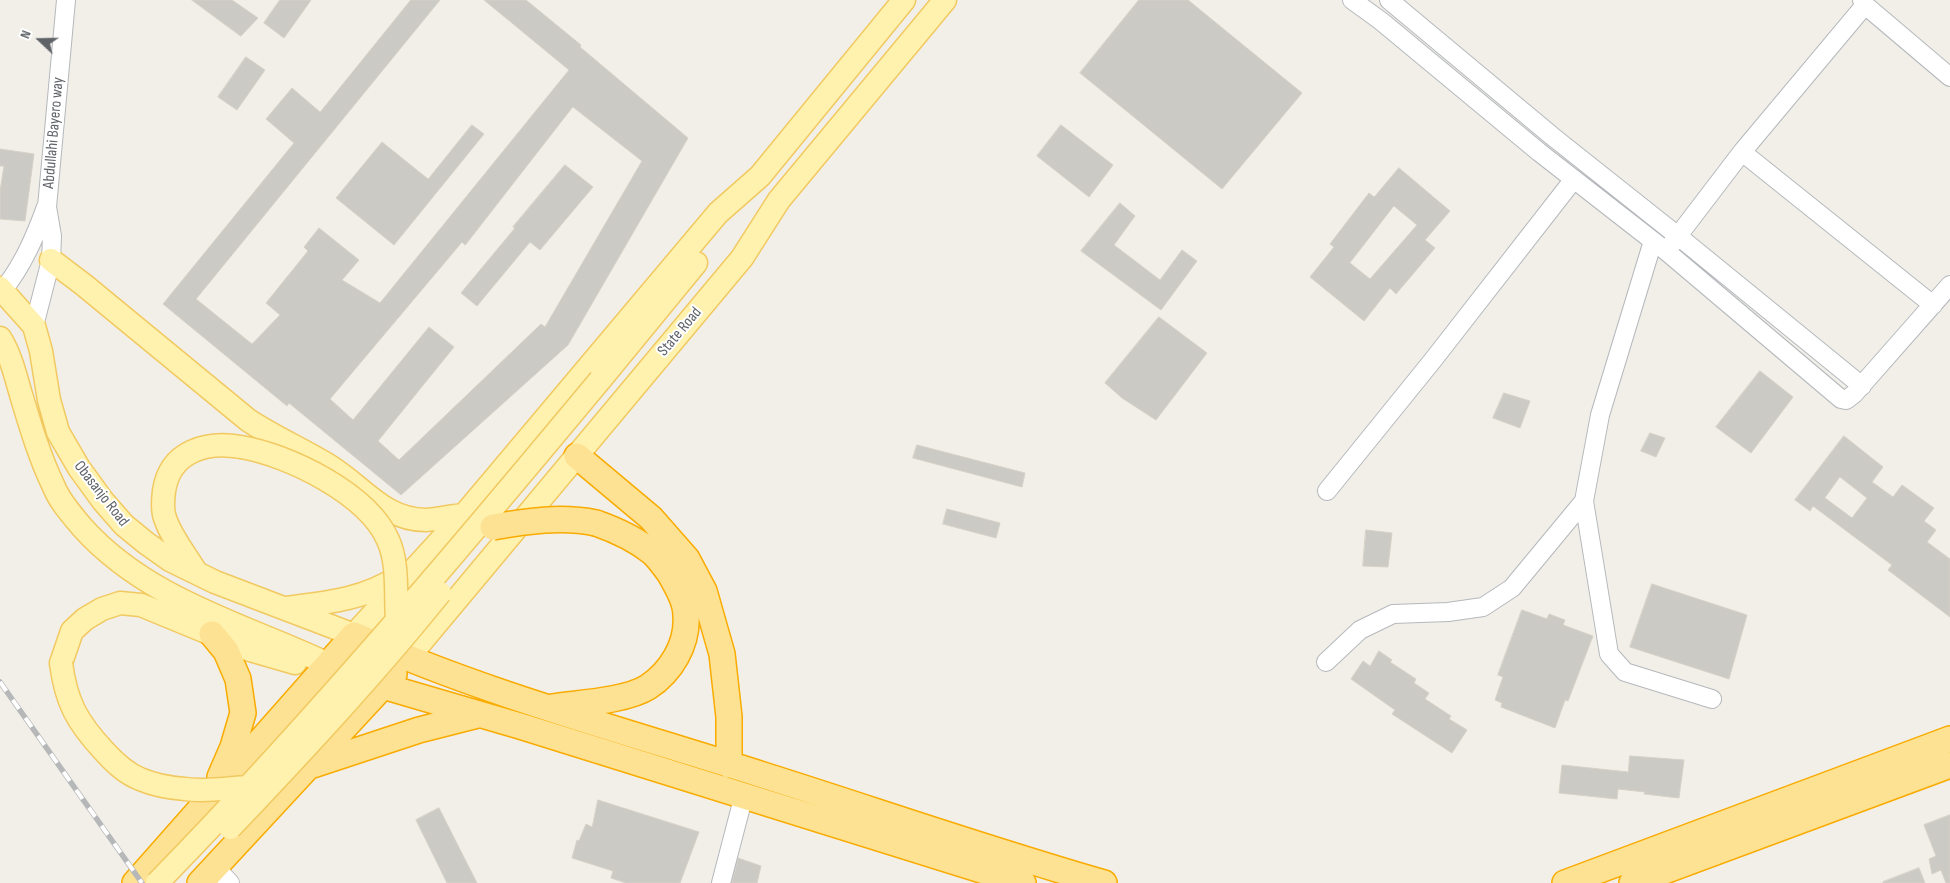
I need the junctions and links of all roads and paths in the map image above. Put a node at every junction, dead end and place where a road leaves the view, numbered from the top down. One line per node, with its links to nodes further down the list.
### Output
1 (66, 0): 12 (street, Abdullahi Bayero way)
2 (904, 0): 9 (main road)
3 (945, 0): 11 (main road, State Road)
4 (1352, 0): 10 (street)
5 (1390, 0): 13 (street)
6 (1863, 3): 7 (street); 8 (street)
7 (1950, 77)
8 (1742, 152): 13 (street); 18 (street)
9 (760, 176): 21 (main road); 26 (main road)
10 (1574, 179): 14 (street); 24 (street)
11 (779, 200): 21 (main road); 23 (main road, State Road)
12 (47, 207): 15 (street); 17 (street)
13 (1678, 236): 14 (street); 22 (street)
14 (1659, 246): 22 (street); 25 (street)
15 (51, 260): 19 (street); 26 (main road)
16 (1950, 285): 18 (street)
17 (2, 289): 19 (main road, Obasanjo Road)
18 (1933, 305): 22 (street)
19 (34, 326): 29 (main road, Obasanjo Road)
20 (0, 338): 36 (main road, Obasanjo Road)
21 (605, 384): 27 (main road); 31 (main road, bridge)
22 (1862, 386)
23 (577, 456): 34 (main road, State Road); 43 (highway)
24 (1327, 491)
25 (1584, 501): 35 (street); 38 (street)
26 (464, 515): 28 (main road)
27 (493, 527): 39 (highway, bridge); 52 (main road, bridge)
28 (419, 563): 30 (main road); 33 (main road)
29 (197, 573): 30 (main road, Obasanjo Road); 31 (main road, bridge)
30 (281, 608): 33 (main road, Obasanjo Road)
31 (397, 620): 45 (main road, bridge)
32 (212, 634): 36 (main road); 45 (main road, bridge); 47 (highway)
33 (354, 635): 34 (highway); 36 (highway)
34 (407, 659): 37 (highway); 39 (highway)
35 (1326, 662)
36 (328, 664): 37 (highway); 47 (highway)
37 (383, 686): 40 (highway); 42 (highway)
38 (1712, 699)
39 (544, 708): 43 (highway)
40 (478, 714): 42 (highway); 46 (highway)
41 (1950, 739): 55 (highway)
42 (310, 765): 48 (highway)
43 (729, 765): 54 (highway)
44 (1950, 765): 56 (highway)
45 (247, 787): 51 (main road, bridge)
46 (744, 795): 49 (highway); 53 (street)
47 (212, 797): 50 (highway)
48 (215, 878)
49 (1014, 882)
50 (135, 883)
51 (157, 883)
52 (178, 883)
53 (721, 883)
54 (1104, 883)
55 (1565, 883)
56 (1632, 883)

